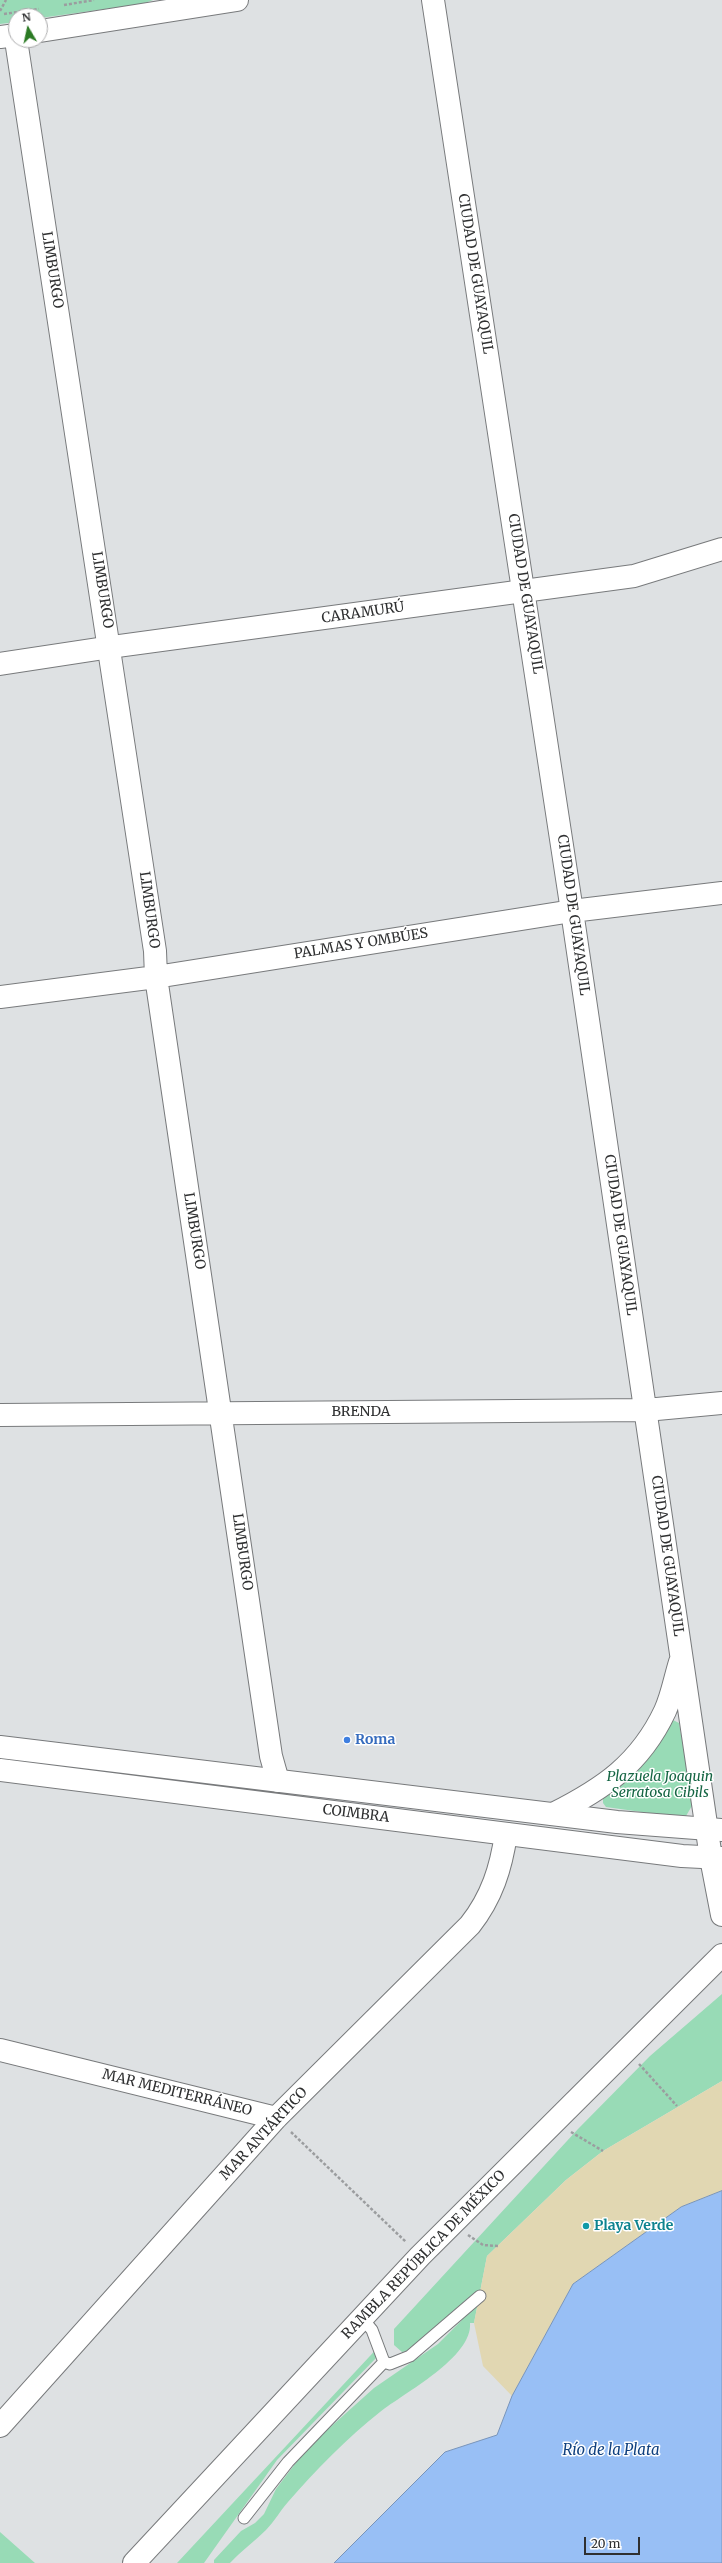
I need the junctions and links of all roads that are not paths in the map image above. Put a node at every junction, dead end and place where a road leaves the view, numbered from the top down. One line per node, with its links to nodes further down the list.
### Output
1 (237, 0): 3 (street)
2 (433, 0): 7 (street, CIUDAD DE GUAYAQUIL)
3 (188, 4): 4 (street)
4 (48, 30)
5 (15, 48): 8 (street, LIMBURGO)
6 (722, 549): 7 (street, CARAMURÚ)
7 (524, 592): 8 (street, CARAMURÚ); 11 (street, CIUDAD DE GUAYAQUIL)
8 (111, 647): 9 (street, CARAMURÚ); 12 (street, LIMBURGO)
9 (0, 664)
10 (722, 893): 11 (street, PALMAS Y OMBÚES)
11 (572, 911): 12 (street, PALMAS Y OMBÚES); 15 (street, CIUDAD DE GUAYAQUIL)
12 (156, 977): 13 (street, PALMAS Y OMBÚES); 16 (street, LIMBURGO)
13 (0, 997)
14 (722, 1403): 15 (street, BRENDA)
15 (646, 1410): 16 (street, BRENDA); 18 (street, CIUDAD DE GUAYAQUIL)
16 (222, 1412): 17 (street, BRENDA); 21 (street, LIMBURGO)
17 (0, 1415)
18 (682, 1657): 22 (street); 23 (street, CIUDAD DE GUAYAQUIL)
19 (0, 1746): 21 (street, COIMBRA)
20 (0, 1770): 24 (street, COIMBRA)
21 (278, 1781): 22 (street, COIMBRA)
22 (553, 1814): 23 (street, COIMBRA)
23 (715, 1830): 25 (street)
24 (506, 1834): 25 (street, COIMBRA); 29 (street, MAR ANTÁRTICO)
25 (717, 1858): 26 (street)
26 (722, 1915)
27 (722, 1955): 31 (street, RAMBLA REPÚBLICA DE MÉXICO)
28 (0, 2050): 29 (street, MAR MEDITERRÁNEO)
29 (276, 2118): 33 (street, MAR ANTÁRTICO)
30 (480, 2296): 32 (lane)
31 (362, 2318): 32 (lane); 35 (street, RAMBLA REPÚBLICA DE MÉXICO)
32 (384, 2362): 34 (lane)
33 (0, 2426)
34 (244, 2518)
35 (134, 2563)

